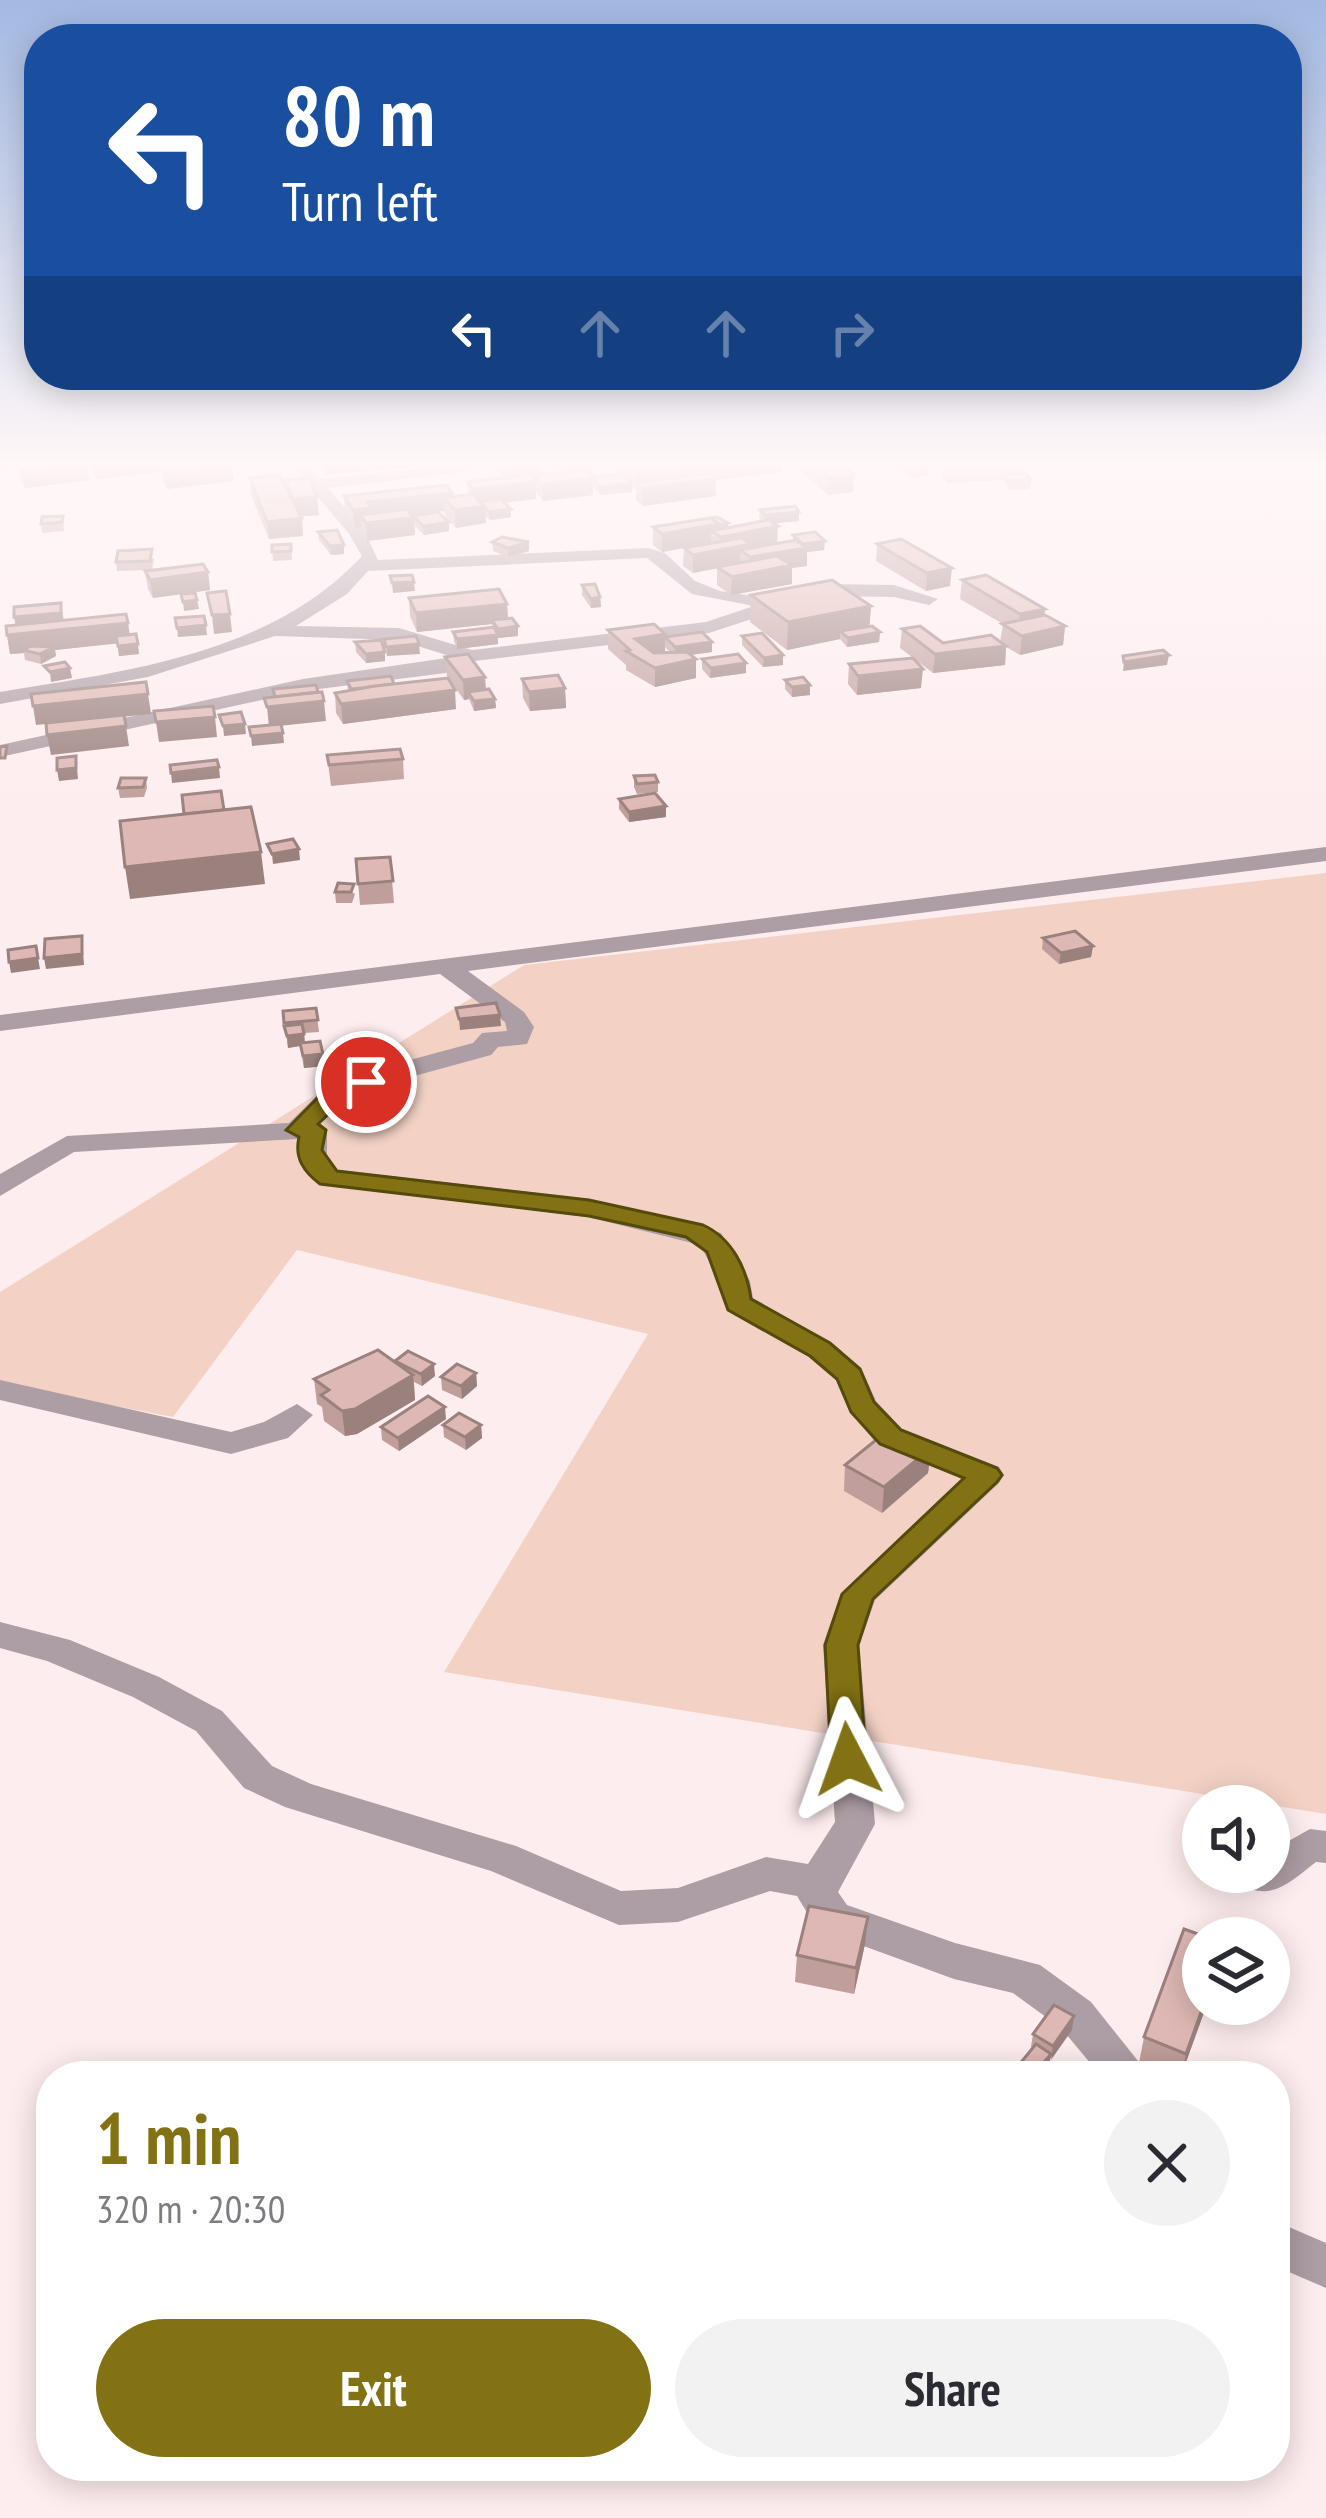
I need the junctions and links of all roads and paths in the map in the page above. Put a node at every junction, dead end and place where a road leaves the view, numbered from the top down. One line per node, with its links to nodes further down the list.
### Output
1 (351, 579): 5 (street)
2 (680, 579): 4 (street)
3 (929, 599): 4 (street)
4 (777, 602): 6 (street)
5 (269, 632): 6 (street); 7 (street)
6 (471, 656): 8 (street)
7 (0, 698)
8 (0, 751)
9 (1326, 854): 10 (street)
10 (445, 966): 11 (street); 12 (street)
11 (0, 1023)
12 (298, 1130): 13 (street); 19 (street)
13 (0, 1186)
14 (0, 1390): 15 (street)
15 (298, 1415)
16 (0, 1635): 19 (street)
17 (1326, 1847): 18 (street)
18 (1290, 1859)
19 (821, 1883): 20 (street)
20 (1115, 2061)
21 (1290, 2250): 22 (street)
22 (1326, 2266)

